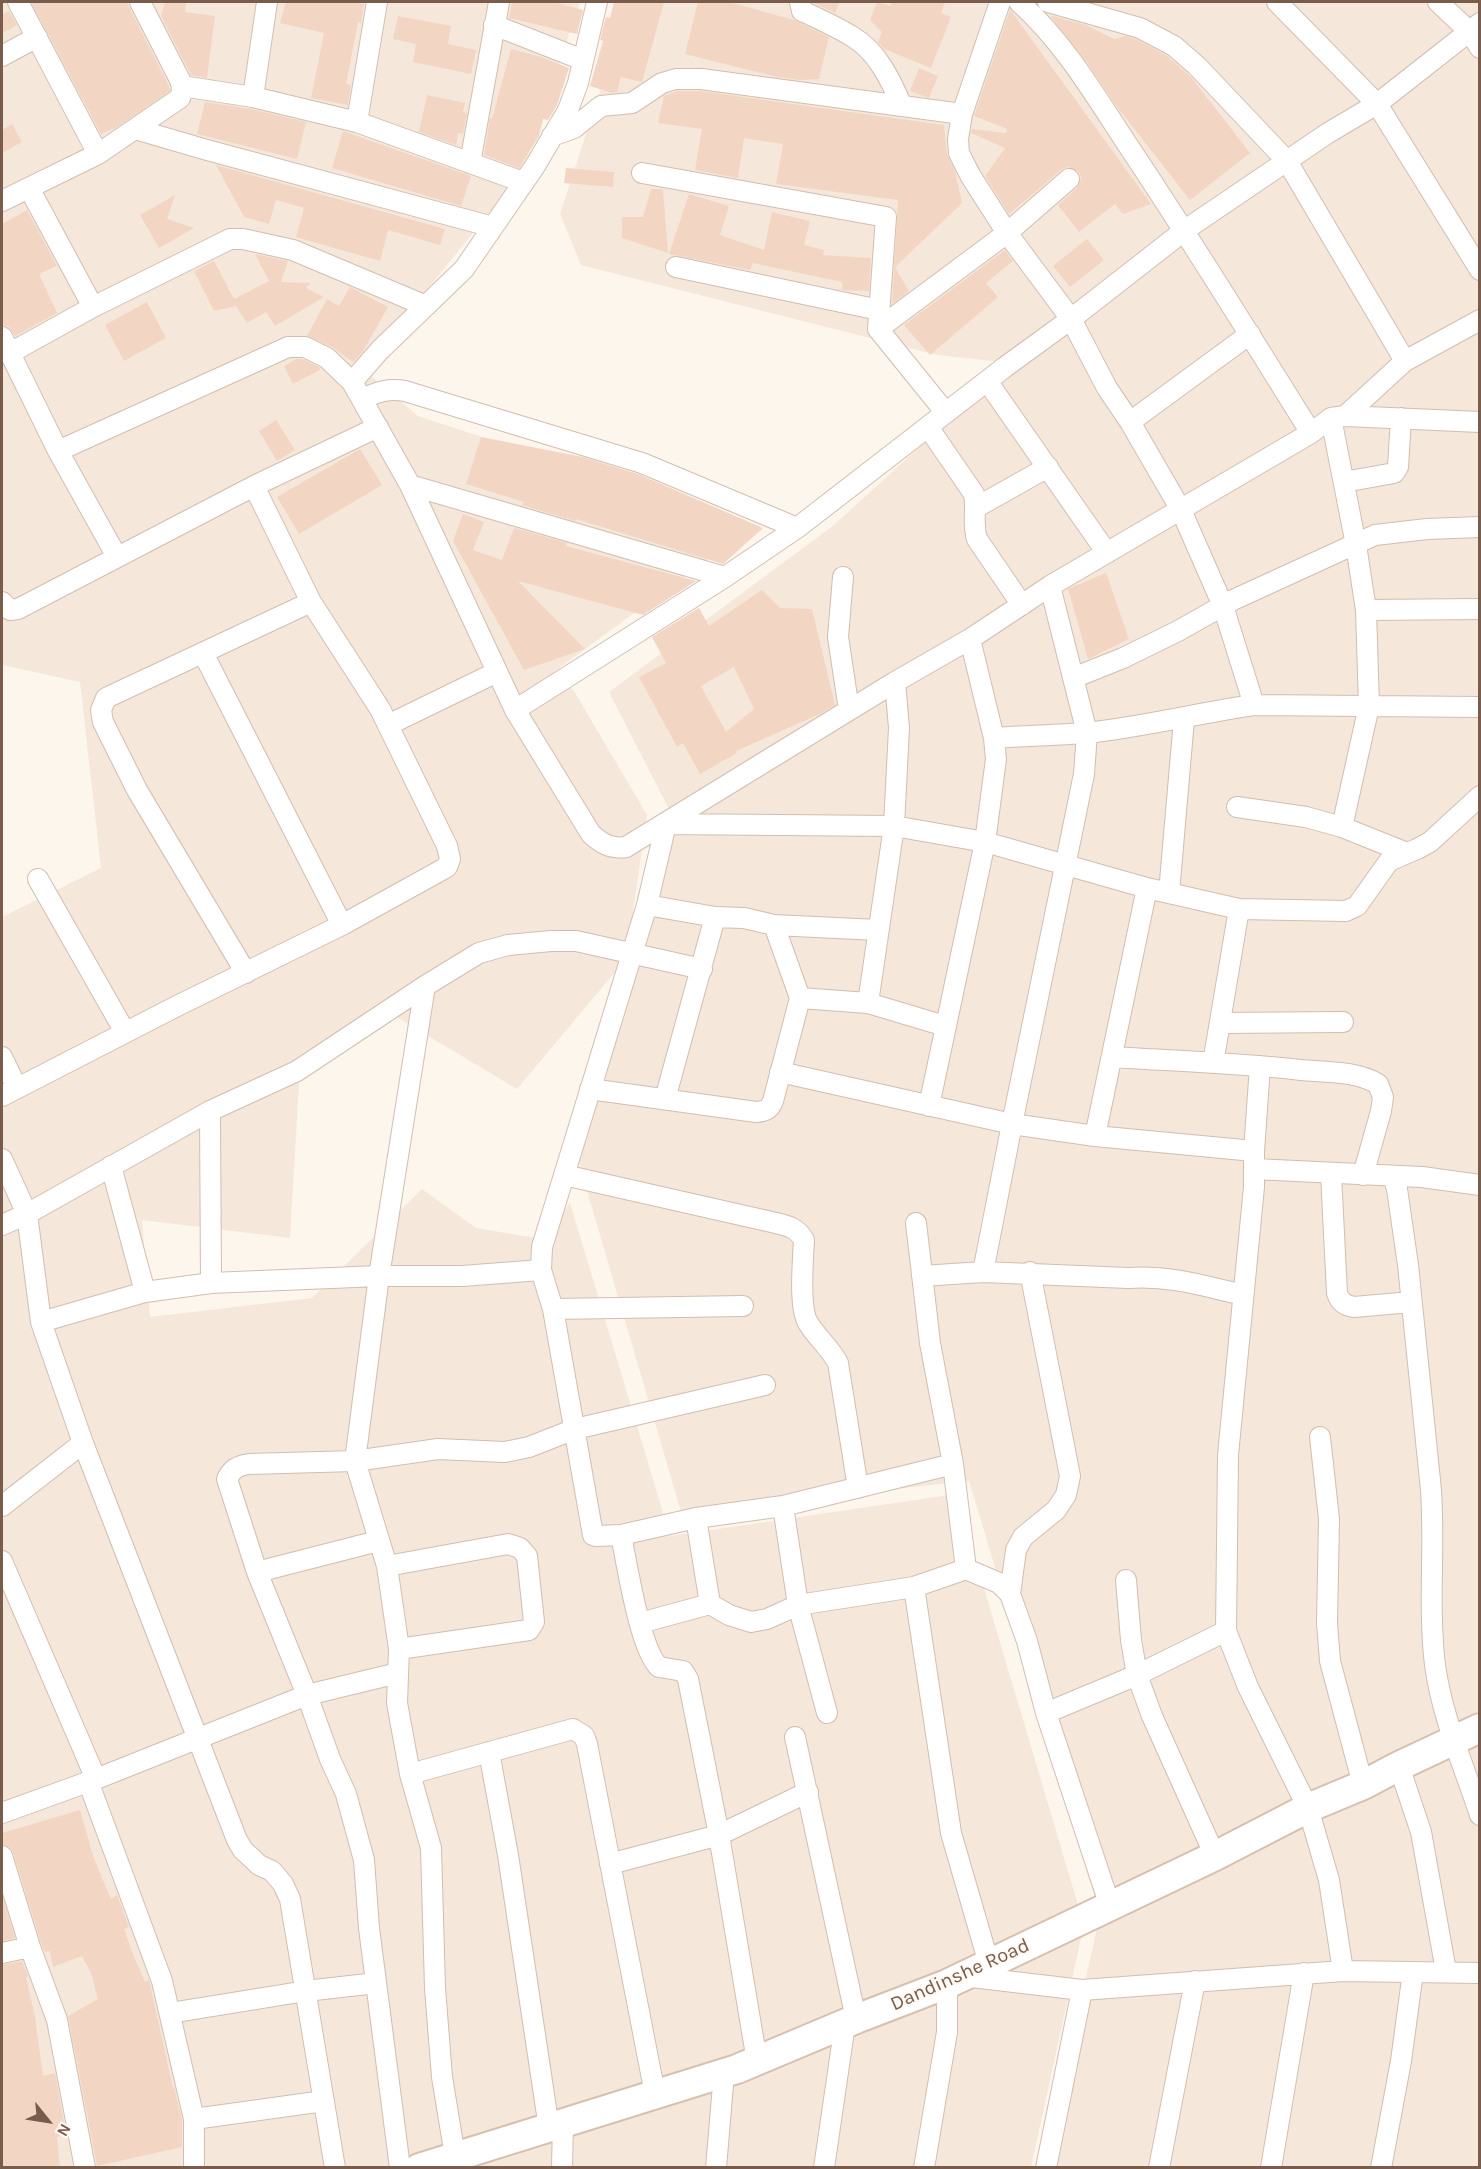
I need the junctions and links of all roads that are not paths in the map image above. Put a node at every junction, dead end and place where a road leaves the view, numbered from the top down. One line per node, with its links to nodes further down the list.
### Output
1 (18, 2): 15 (street)
2 (140, 2): 18 (street)
3 (267, 2): 19 (street)
4 (376, 2): 23 (street)
5 (499, 2): 13 (street)
6 (597, 2): 17 (street)
7 (800, 2): 21 (street)
8 (1000, 2): 22 (street)
9 (1019, 2): 35 (street)
10 (1048, 2): 27 (street)
11 (1277, 2): 20 (street)
12 (1438, 2): 14 (street)
13 (494, 25): 17 (street); 28 (street)
14 (1476, 34): 20 (street)
15 (37, 37): 16 (street); 26 (street)
16 (2, 56)
17 (583, 60): 25 (street)
18 (182, 87): 19 (street); 24 (street)
19 (253, 97): 23 (street)
20 (1377, 104): 27 (street); 38 (street)
21 (902, 106): 22 (street); 25 (street)
22 (962, 114): 36 (street)
23 (357, 123): 28 (street)
24 (135, 129): 26 (street); 34 (street)
25 (552, 136): 31 (street)
26 (99, 154): 32 (street)
27 (1287, 161): 35 (street); 46 (street)
28 (470, 163): 31 (street)
29 (642, 173): 41 (street)
30 (1069, 179): 36 (street)
31 (524, 182): 34 (street)
32 (29, 188): 33 (street); 40 (street)
33 (2, 201)
34 (494, 227): 39 (street)
35 (1185, 230): 42 (street); 44 (street)
36 (1007, 233): 41 (street); 42 (street)
37 (676, 267): 41 (street)
38 (1479, 270)
39 (426, 306): 40 (street); 48 (street)
40 (93, 307): 45 (street)
41 (878, 320): 49 (street)
42 (1071, 320): 47 (street); 52 (street)
43 (1479, 320): 46 (street)
44 (1250, 334): 52 (street); 56 (street)
45 (6, 345): 57 (street)
46 (1405, 361): 50 (street)
47 (987, 381): 49 (street); 58 (street)
48 (357, 390): 54 (street); 57 (street); 65 (street)
49 (946, 413): 55 (street)
50 (1338, 417): 51 (street); 56 (street); 59 (street)
51 (1401, 418): 53 (street); 59 (street)
52 (1130, 422): 63 (street)
53 (1479, 422)
54 (378, 427): 60 (street); 61 (street)
55 (928, 428): 62 (street); 65 (street)
56 (1311, 432): 63 (street)
57 (58, 451): 68 (street)
58 (1048, 467): 62 (street); 67 (street)
59 (1344, 482): 66 (street)
60 (410, 485): 69 (street); 80 (street)
61 (254, 486): 68 (street); 73 (street)
62 (976, 507): 74 (street)
63 (1181, 510): 67 (street); 75 (street)
64 (1479, 526): 66 (street)
65 (797, 528): 69 (street)
66 (1356, 545): 75 (street); 77 (street)
67 (1107, 553): 71 (street)
68 (117, 557): 72 (street)
69 (725, 577): 86 (street)
70 (843, 577): 87 (street)
71 (1050, 586): 74 (street); 81 (street)
72 (2, 602)
73 (312, 602): 79 (street); 89 (street)
74 (1022, 605): 78 (street)
75 (1223, 606): 81 (street); 83 (street)
76 (1479, 609): 77 (street)
77 (1366, 610): 84 (street)
78 (970, 639): 82 (street); 91 (street)
79 (203, 653): 106 (street); 111 (street)
80 (497, 672): 86 (street); 89 (street)
81 (1073, 678): 90 (street)
82 (895, 682): 87 (street); 95 (street)
83 (1254, 705): 84 (street); 88 (street)
84 (1368, 706): 85 (street); 96 (street)
85 (1479, 707)
86 (515, 710): 94 (street)
87 (849, 710): 94 (street)
88 (1184, 719): 90 (street); 102 (street)
89 (388, 725): 106 (street)
90 (1087, 733): 91 (street); 99 (street)
91 (994, 738): 97 (street)
92 (1479, 796): 98 (street)
93 (1237, 807): 96 (street)
94 (666, 824): 95 (street); 103 (street)
95 (894, 826): 97 (street); 108 (street)
96 (1342, 827): 98 (street)
97 (985, 842): 99 (street); 117 (street)
98 (1407, 853): 104 (street)
99 (1065, 865): 101 (street); 129 (street)
100 (38, 879): 118 (street)
101 (1147, 888): 102 (street); 119 (street)
102 (1169, 893): 104 (street)
103 (647, 904): 105 (street); 109 (street)
104 (1239, 909): 116 (street)
105 (715, 917): 107 (street); 110 (street)
106 (342, 925): 111 (street)
107 (774, 925): 108 (street); 113 (street)
108 (878, 930): 114 (street)
109 (632, 954): 110 (street); 112 (street); 124 (street)
110 (702, 969): 126 (street)
111 (246, 973): 118 (street)
112 (424, 986): 128 (street); 145 (street)
113 (800, 998): 114 (street); 123 (street)
114 (868, 1003): 117 (street)
115 (1343, 1022): 116 (street)
116 (1220, 1023): 121 (street)
117 (945, 1026): 127 (street)
118 (125, 1032): 125 (street)
119 (1112, 1057): 121 (street); 130 (street)
120 (2, 1058): 125 (street)
121 (1213, 1063): 122 (street)
122 (1260, 1066): 132 (street); 136 (street)
123 (780, 1072): 126 (street); 127 (street)
124 (590, 1089): 126 (street); 135 (street)
125 (9, 1092)
126 (665, 1100)
127 (929, 1106): 129 (street)
128 (210, 1112): 133 (street); 147 (street)
129 (1012, 1124): 130 (street); 143 (street)
130 (1095, 1136): 132 (street)
131 (2, 1159): 139 (street)
132 (1254, 1160): 134 (street); 149 (street)
133 (111, 1166): 139 (street); 148 (street)
134 (1331, 1174): 136 (street); 150 (street)
135 (564, 1175): 142 (street); 160 (street)
136 (1363, 1175): 137 (street)
137 (1393, 1176): 138 (street); 150 (street)
138 (1479, 1185)
139 (27, 1214): 141 (street); 153 (street)
140 (916, 1223): 146 (street)
141 (2, 1226)
142 (541, 1270): 145 (street); 152 (street)
143 (983, 1272): 144 (street); 146 (street)
144 (1030, 1272): 149 (street); 172 (street)
145 (379, 1276): 147 (street); 158 (street)
146 (922, 1276): 159 (street)
147 (211, 1283): 148 (street)
148 (145, 1292): 153 (street)
149 (1242, 1295): 176 (street)
150 (1411, 1302): 186 (street)
151 (743, 1306): 152 (street)
152 (553, 1309): 155 (street)
153 (41, 1322): 157 (street)
154 (765, 1385): 155 (street)
155 (575, 1429): 158 (street); 164 (street)
156 (1320, 1437): 191 (street)
157 (83, 1443): 161 (street); 185 (street)
158 (355, 1461): 165 (street); 169 (street)
159 (952, 1464): 160 (street); 168 (street)
160 (858, 1488): 162 (street)
161 (2, 1506)
162 (783, 1506): 163 (street); 174 (street)
163 (696, 1518): 164 (street); 173 (street)
164 (621, 1535): 175 (street)
165 (378, 1541): 167 (street); 169 (street)
166 (2, 1561): 190 (street)
167 (387, 1566): 177 (street); 177 (street)
168 (966, 1569): 171 (street); 172 (street)
169 (257, 1572): 180 (street)
170 (1126, 1580): 179 (street)
171 (914, 1587): 174 (street); 203 (street)
172 (1010, 1594): 182 (street)
173 (710, 1604): 174 (street); 175 (street)
174 (798, 1605): 181 (street)
175 (640, 1623): 196 (street)
176 (1226, 1631): 179 (street); 193 (street)
177 (399, 1649): 178 (street)
178 (398, 1673): 180 (street); 189 (street)
179 (1137, 1675): 182 (street); 198 (street)
180 (307, 1695): 185 (street); 211 (street)
181 (827, 1713)
182 (1046, 1713): 200 (street)
183 (1479, 1728): 186 (street, Dandinshe Road)
184 (795, 1737): 192 (street)
185 (198, 1738): 190 (street); 213 (street)
186 (1453, 1741): 188 (street, Dandinshe Road); 195 (street)
187 (489, 1752): 189 (street); 199 (street); 221 (street)
188 (1399, 1766): 191 (street, Dandinshe Road); 205 (street)
189 (410, 1774): 222 (street)
190 (92, 1780): 194 (street); 214 (street)
191 (1363, 1785): 193 (street, Dandinshe Road)
192 (808, 1792): 196 (street); 215 (street)
193 (1308, 1808): 198 (street, Dandinshe Road); 204 (street)
194 (2, 1813)
195 (1479, 1815)
196 (719, 1835): 199 (street); 216 (street)
197 (2, 1856): 201 (street)
198 (1215, 1856): 200 (street, Dandinshe Road)
199 (610, 1864): 218 (street)
200 (1110, 1906): 203 (street, Dandinshe Road)
201 (30, 1947): 202 (street); 223 (street)
202 (2, 1953)
203 (989, 1964): 209 (street, Dandinshe Road)
204 (1343, 1971): 206 (street); 208 (street)
205 (1446, 1971): 206 (street); 207 (street)
206 (1413, 1972): 235 (street)
207 (1479, 1972)
208 (1304, 1973): 210 (street); 234 (street)
209 (955, 1980): 212 (street); 215 (street, Dandinshe Road); 231 (street)
210 (1195, 1981): 212 (street); 233 (street)
211 (376, 1983): 213 (street); 226 (street)
212 (1082, 1990): 232 (street)
213 (306, 1991): 214 (street); 219 (street)
214 (170, 2013): 220 (street)
215 (850, 2022): 216 (street, Dandinshe Road); 230 (street)
216 (757, 2061): 217 (street, Dandinshe Road)
217 (724, 2073): 218 (street, Dandinshe Road); 229 (street)
218 (655, 2094): 221 (street, Dandinshe Road)
219 (324, 2101): 220 (street); 225 (street)
220 (194, 2119): 224 (street)
221 (556, 2125): 222 (street, Dandinshe Road); 228 (street)
222 (455, 2162): 227 (street, Dandinshe Road)
223 (85, 2168)
224 (194, 2168)
225 (335, 2168)
226 (400, 2168)
227 (419, 2168)
228 (562, 2168)
229 (716, 2168)
230 (824, 2168)
231 (924, 2168)
232 (1046, 2168)
233 (1159, 2168)
234 (1271, 2168)
235 (1382, 2168)

